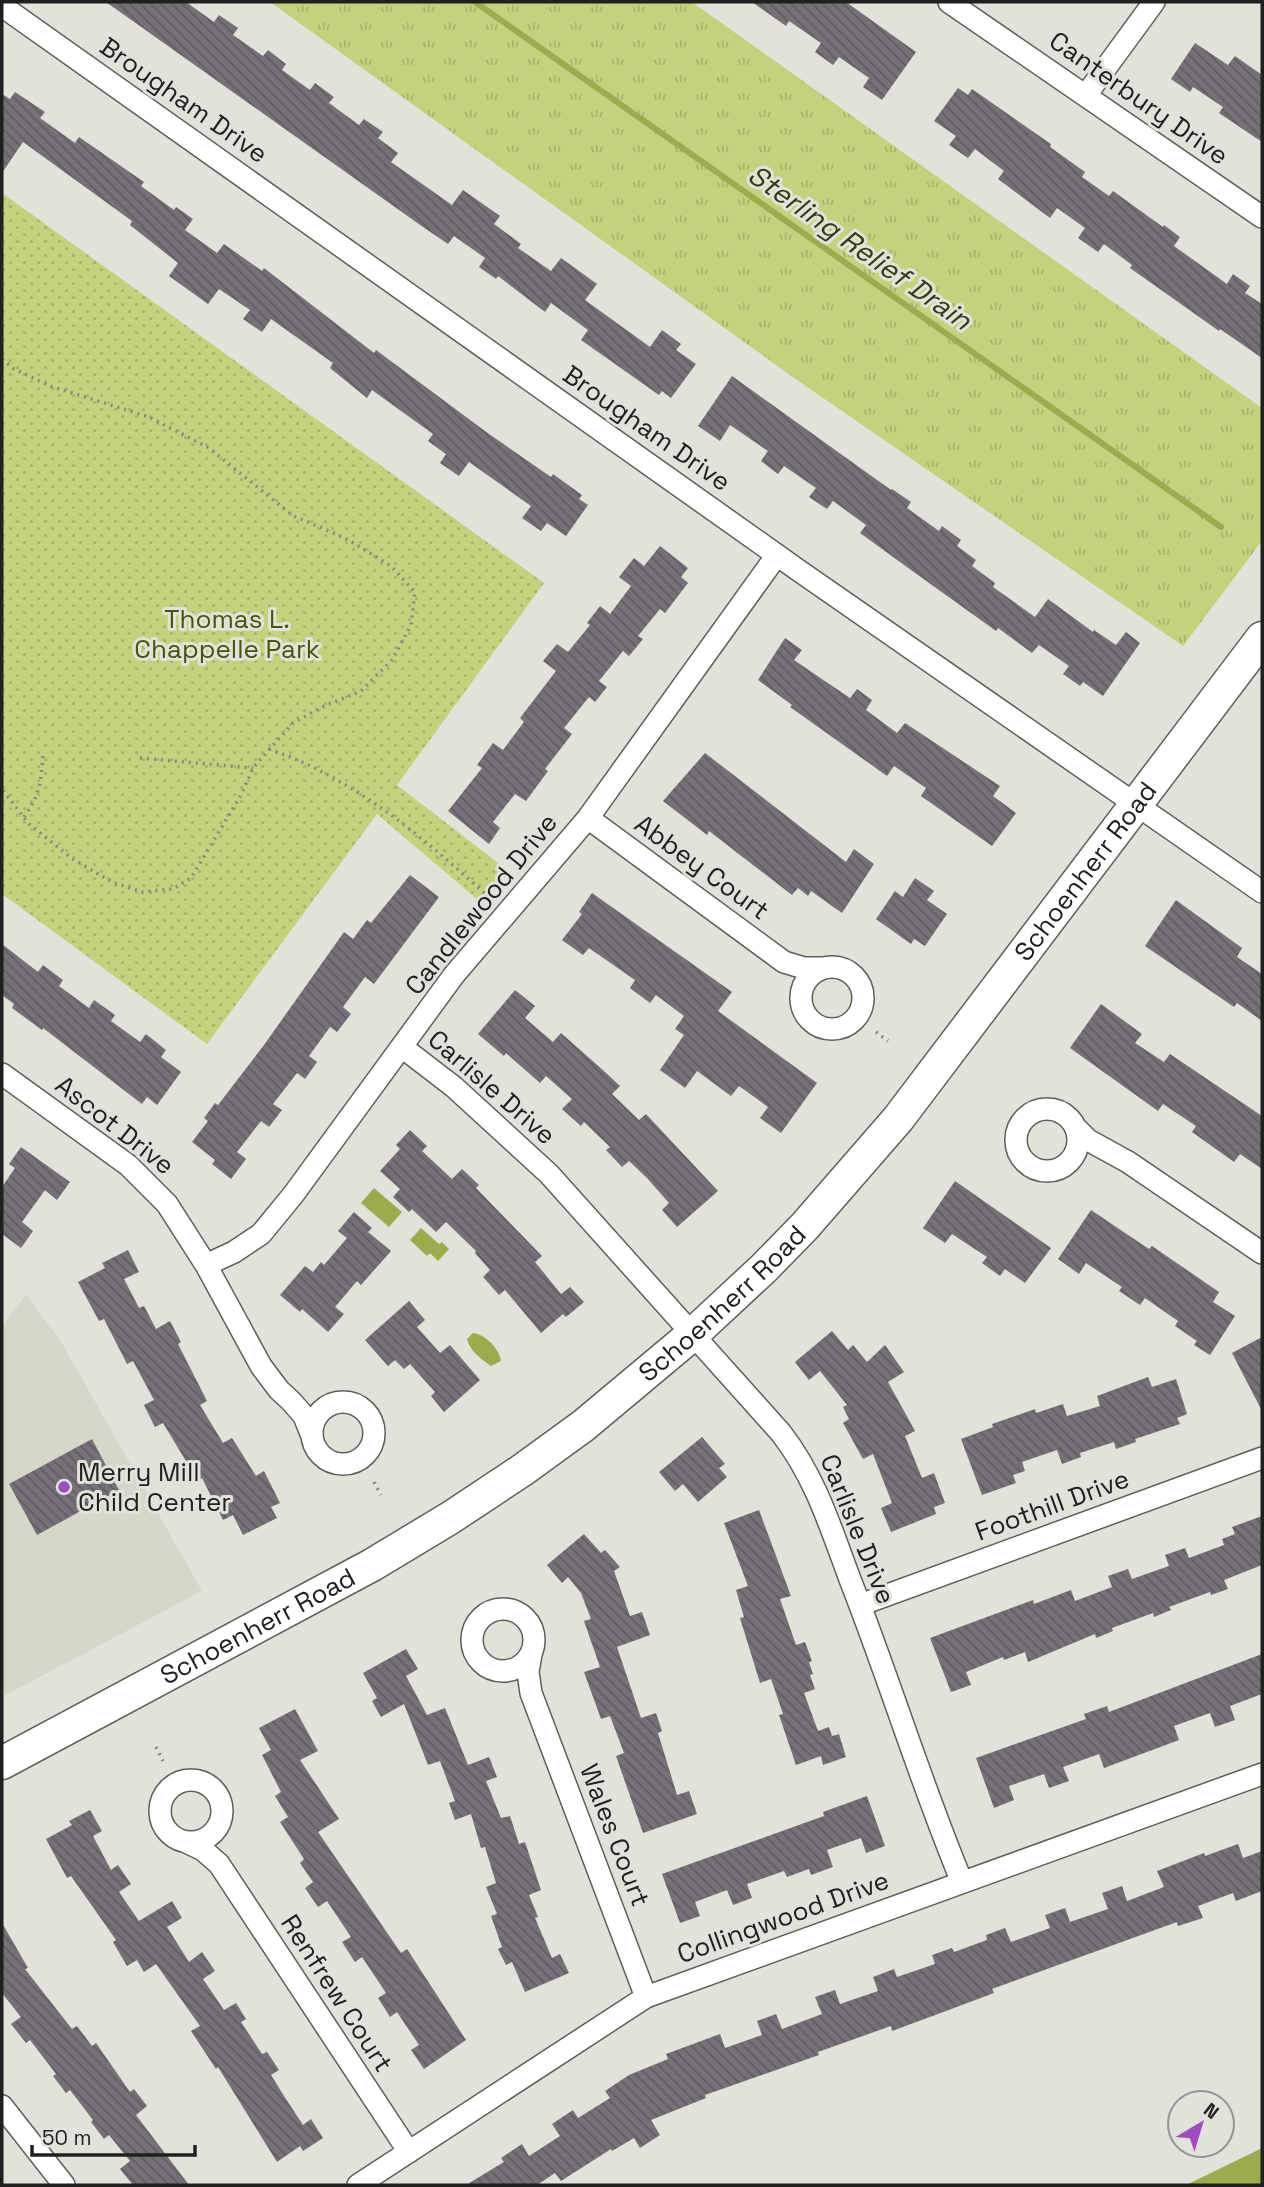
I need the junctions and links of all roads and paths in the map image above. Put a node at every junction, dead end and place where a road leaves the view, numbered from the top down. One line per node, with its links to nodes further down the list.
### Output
1 (950, 2): 4 (street, Canterbury Drive)
2 (1154, 2): 4 (street)
3 (2, 6): 7 (street, Brougham Drive)
4 (1086, 95): 5 (street, Canterbury Drive)
5 (1262, 217)
6 (2, 359): 9 (path)
7 (777, 555): 14 (street, Brougham Drive); 16 (street, Candlewood Drive)
8 (1262, 638): 14 (main road, Schoenherr Road)
9 (269, 749): 12 (path); 18 (path)
10 (43, 755): 15 (path)
11 (141, 758): 12 (path)
12 (253, 768): 15 (path)
13 (2, 789): 15 (path)
14 (1136, 805): 17 (street, Brougham Drive); 31 (main road, Schoenherr Road)
15 (23, 817)
16 (588, 818): 19 (street, Abbey Court); 24 (street, Candlewood Drive)
17 (1262, 892)
18 (486, 894)
19 (784, 962): 20 (street, Abbey Court); 21 (street, Abbey Court)
20 (824, 968): 21 (street); 21 (street, Abbey Court)
21 (801, 997)
22 (876, 1032): 23 (path)
23 (888, 1041)
24 (402, 1047): 30 (street, Candlewood Drive); 31 (street, Carlisle Drive)
25 (2, 1074): 30 (street, Ascot Drive)
26 (1074, 1126): 27 (street); 28 (street); 28 (street)
27 (1106, 1151): 28 (street); 29 (street)
28 (1068, 1163)
29 (1262, 1253)
30 (206, 1265): 32 (street, Ascot Drive)
31 (693, 1334): 38 (street, Carlisle Drive); 44 (main road, Schoenherr Road)
32 (292, 1401): 33 (street); 34 (street, Ascot Drive)
33 (323, 1409): 34 (street); 34 (street)
34 (312, 1436)
35 (1262, 1458): 38 (street, Foothill Drive)
36 (374, 1482): 37 (path)
37 (381, 1495)
38 (860, 1605): 49 (street, Carlisle Drive)
39 (531, 1654): 40 (street); 40 (street, Wales Court); 41 (street, Wales Court)
40 (498, 1671): 41 (street, Wales Court)
41 (531, 1693): 50 (street, Wales Court)
42 (156, 1747): 43 (path)
43 (163, 1761)
44 (2, 1763)
45 (1262, 1773): 49 (street, Collingwood Drive)
46 (219, 1825): 47 (street); 47 (street, Renfrew Court); 48 (street, Renfrew Court)
47 (186, 1842): 48 (street, Renfrew Court)
48 (219, 1864): 52 (street, Renfrew Court)
49 (962, 1882): 50 (street, Collingwood Drive)
50 (646, 1997): 52 (street, Collingwood Drive)
51 (2, 2106): 53 (street)
52 (409, 2152): 54 (street, Collingwood Drive)
53 (64, 2185)
54 (359, 2185)

